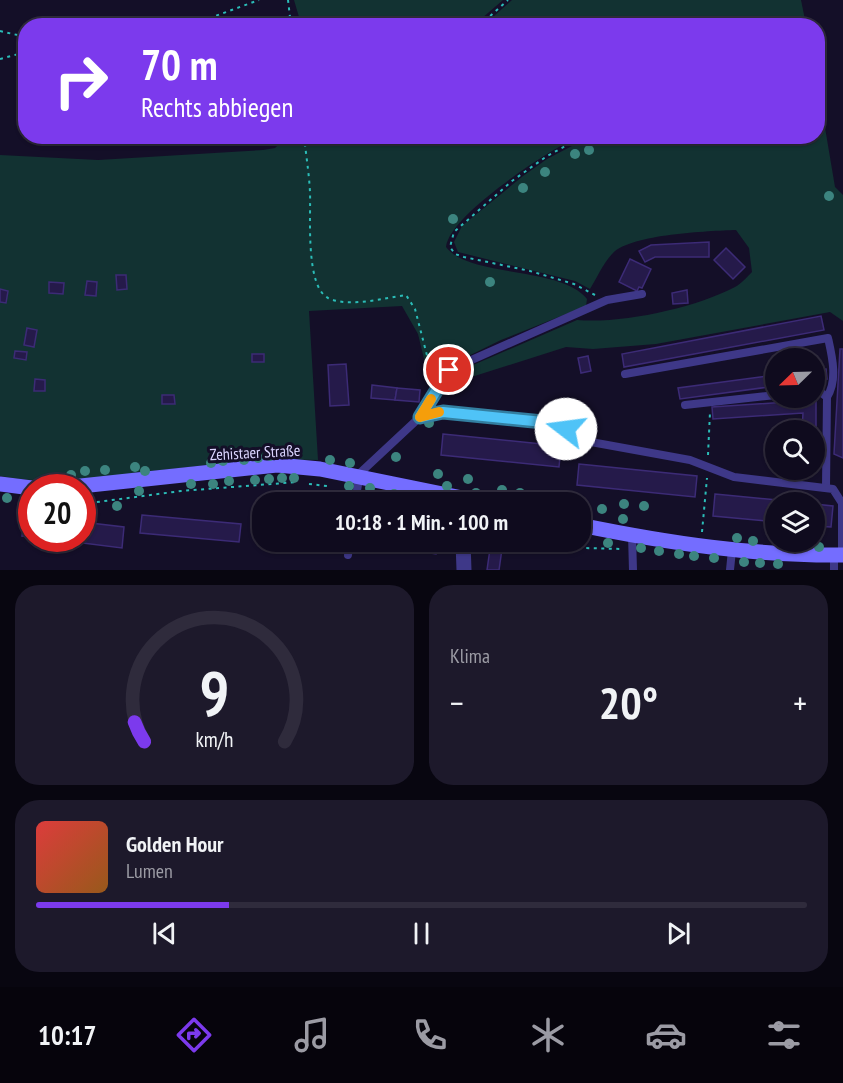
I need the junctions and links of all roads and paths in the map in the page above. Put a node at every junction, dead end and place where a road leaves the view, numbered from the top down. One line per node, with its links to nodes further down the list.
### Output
1 (259, 0): 4 (path)
2 (288, 0): 5 (path)
3 (508, 0): 6 (path)
4 (210, 18)
5 (290, 18)
6 (488, 18)
7 (0, 31): 8 (path)
8 (18, 35)
9 (18, 54): 10 (path)
10 (0, 59)
11 (305, 144): 15 (path)
12 (569, 144): 14 (path)
13 (642, 294): 14 (lane)
14 (607, 300): 15 (lane)
15 (449, 370): 20 (lane)
16 (625, 374): 18 (lane)
17 (765, 396): 19 (lane)
18 (827, 397): 26 (lane)
19 (685, 405)
20 (420, 417): 21 (lane); 26 (lane)
21 (360, 476): 23 (main road, Zehistaer Straße); 27 (lane); 28 (main road, Zehistaer Straße)
22 (0, 484): 25 (main road)
23 (96, 484)
24 (328, 486): 29 (path)
25 (18, 487)
26 (826, 487): 36 (lane)
27 (357, 492)
28 (428, 492)
29 (96, 502)
30 (591, 527): 31 (main road)
31 (632, 535): 32 (main road); 38 (lane)
32 (732, 550): 36 (main road); 39 (lane)
33 (348, 552): 35 (lane)
34 (463, 552): 37 (street)
35 (348, 555)
36 (838, 559)
37 (464, 570)
38 (633, 570)
39 (730, 570)

